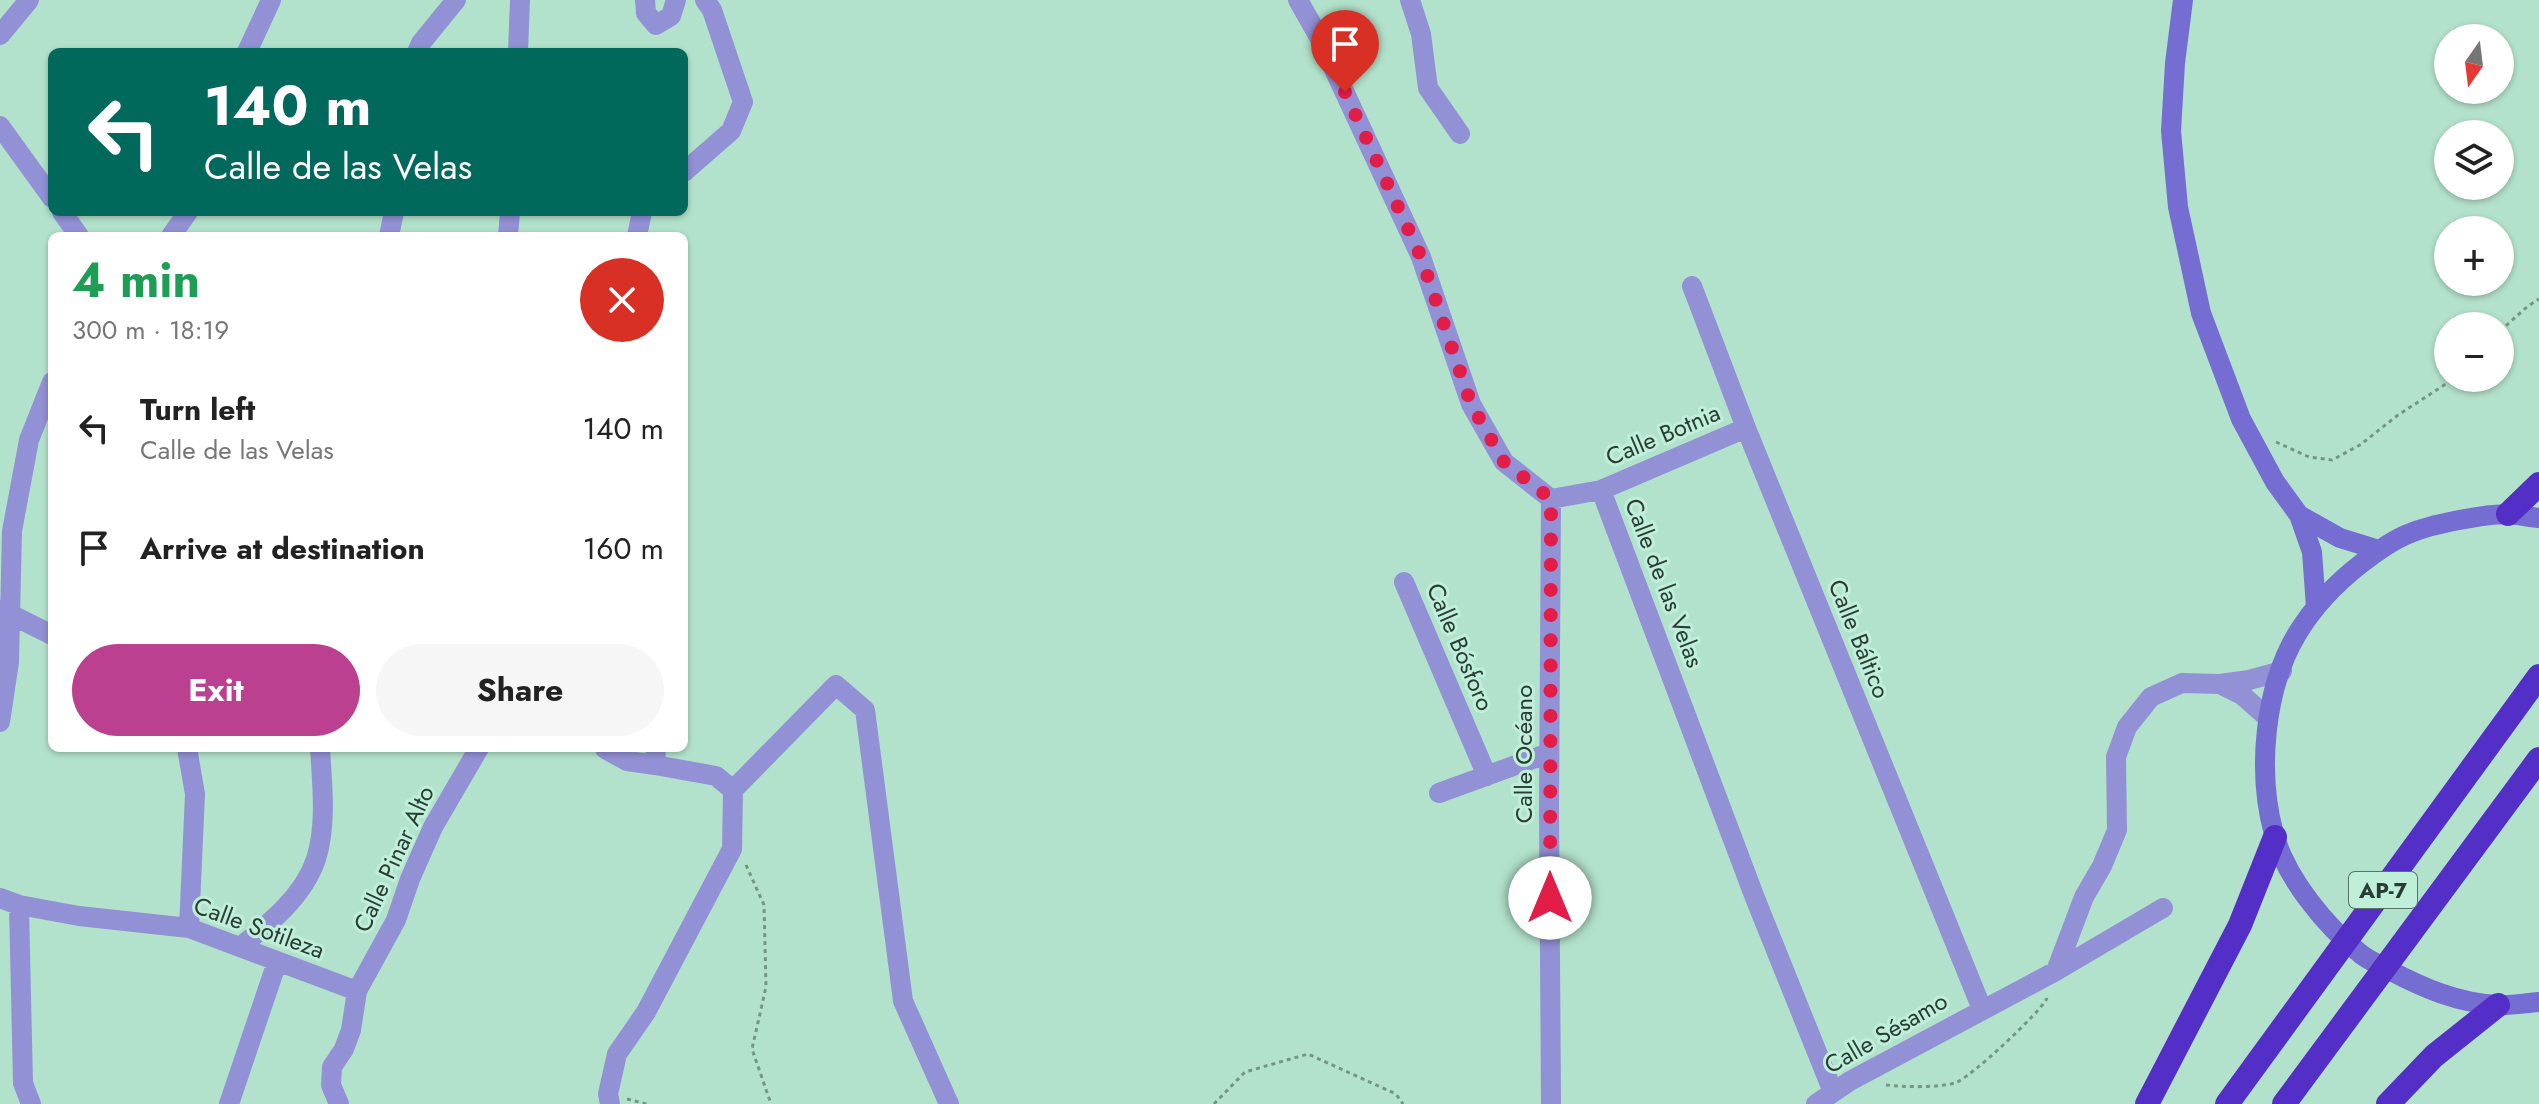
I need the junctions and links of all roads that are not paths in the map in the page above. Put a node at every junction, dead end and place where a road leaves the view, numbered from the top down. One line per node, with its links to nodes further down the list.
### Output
1 (29, 0): 11 (street)
2 (271, 0): 12 (street)
3 (456, 0): 13 (street)
4 (520, 0): 14 (street)
5 (645, 0): 6 (street)
6 (676, 0)
7 (705, 0): 17 (street)
8 (1298, 0): 24 (street)
9 (1410, 0): 16 (street)
10 (2183, 0): 26 (main road)
11 (0, 35)
12 (249, 48)
13 (419, 48)
14 (518, 48)
15 (0, 126): 18 (street)
16 (1460, 134)
17 (688, 169)
18 (48, 192)
19 (1692, 286): 21 (street, Calle Báltico)
20 (48, 392): 31 (street)
21 (1746, 428): 23 (street, Calle Botnia); 58 (street, Calle Báltico)
22 (2539, 484): 25 (highway)
23 (1601, 490): 24 (street, Calle de las Velas); 59 (street, Calle de las Velas)
24 (1551, 499): 42 (street, Calle Océano)
25 (2508, 514): 27 (main road); 28 (main road)
26 (2299, 515): 28 (main road); 30 (main road)
27 (2539, 518)
28 (2379, 550): 30 (main road)
29 (1404, 582): 45 (street, Calle Bósforo)
30 (2316, 607): 33 (main road)
31 (5, 612): 32 (street); 37 (street)
32 (48, 633)
33 (2282, 671): 35 (street); 36 (main road)
34 (2539, 676): 67 (highway, AP-7)
35 (2220, 684): 36 (street); 54 (street)
36 (2268, 718): 48 (main road)
37 (0, 722)
38 (188, 752): 51 (street)
39 (320, 752): 52 (street)
40 (477, 752): 55 (street, Calle Pinar Alto)
41 (611, 752): 43 (street)
42 (1549, 753): 45 (street); 65 (street, Calle Océano)
43 (656, 757): 46 (street)
44 (2539, 759): 68 (highway, AP-7)
45 (1487, 776): 47 (street)
46 (733, 790): 63 (street); 64 (street)
47 (1439, 793)
48 (2275, 837): 57 (main road); 66 (highway)
49 (9, 901): 51 (street, Calle Sotileza); 60 (street)
50 (2163, 908): 54 (street, Calle Sésamo)
51 (189, 928): 52 (street, Calle Sotileza)
52 (240, 947): 53 (street, Calle Sotileza)
53 (277, 962): 55 (street, Calle Sotileza); 61 (street)
54 (2056, 971): 58 (street, Calle Sésamo)
55 (357, 991): 62 (street, Calle Pinar Alto)
56 (2539, 1002): 57 (main road)
57 (2498, 1005): 69 (highway)
58 (1982, 1009): 59 (street, Calle Sésamo)
59 (1833, 1092)
60 (31, 1104)
61 (229, 1104)
62 (339, 1104)
63 (610, 1104)
64 (949, 1104)
65 (1551, 1104)
66 (2147, 1104)
67 (2227, 1104)
68 (2284, 1104)
69 (2388, 1104)

